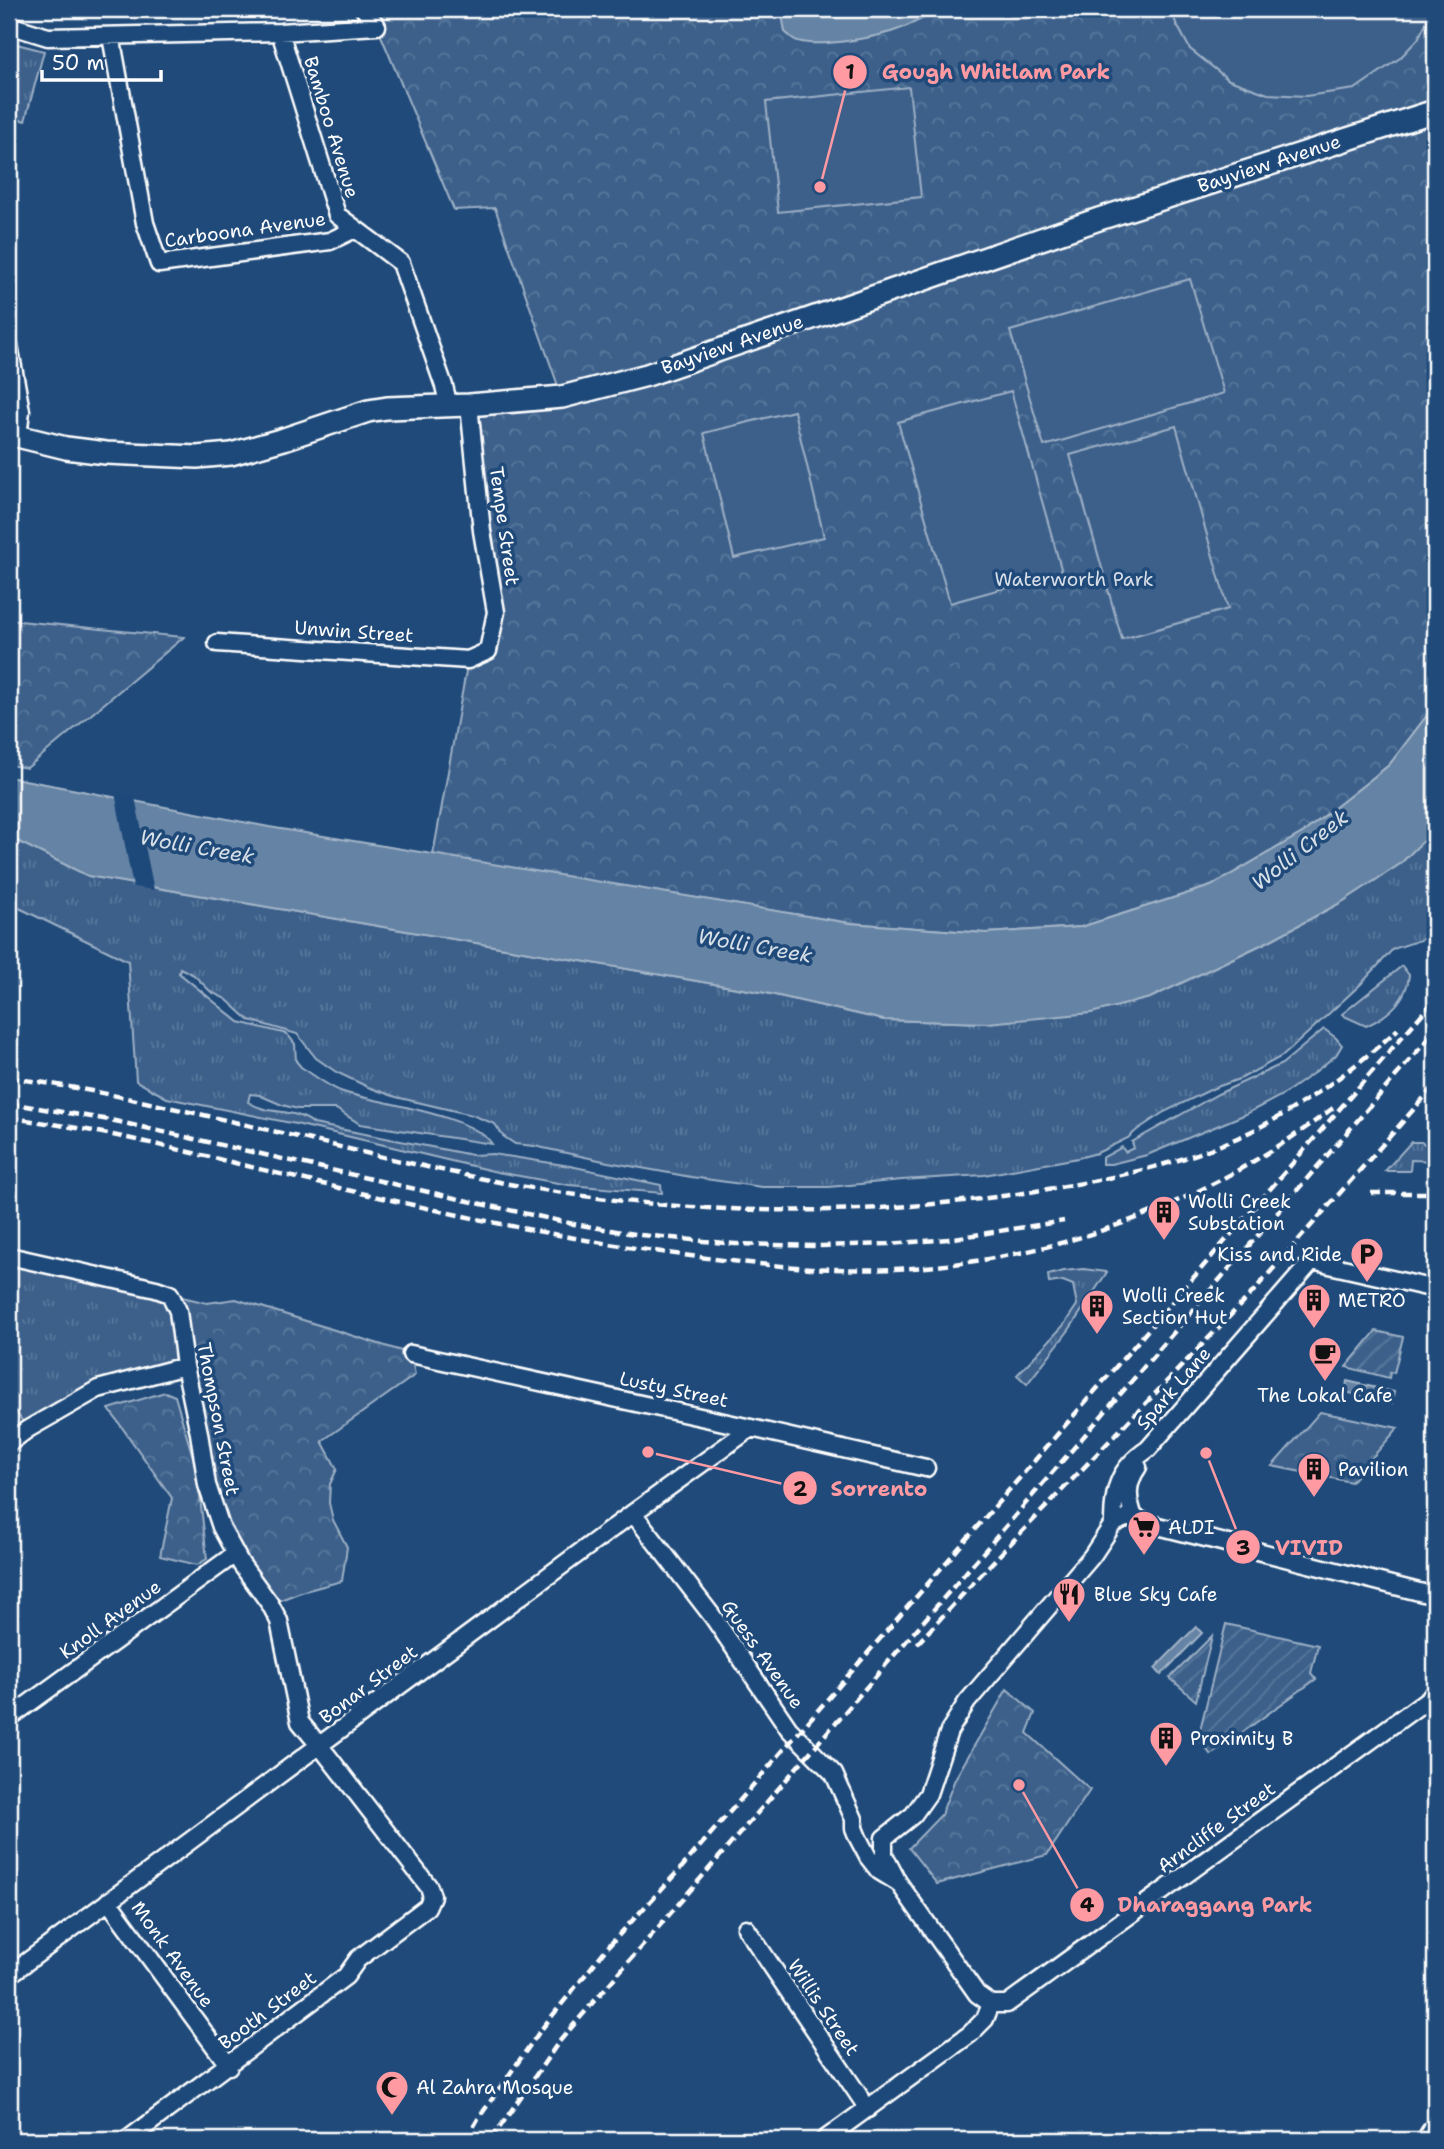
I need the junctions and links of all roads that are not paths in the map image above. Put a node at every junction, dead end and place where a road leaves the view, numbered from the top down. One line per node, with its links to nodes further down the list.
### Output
1 (364, 9): 3 (street)
2 (9, 26): 4 (street)
3 (280, 32): 4 (street); 6 (street, Bamboo Avenue)
4 (111, 36): 6 (street, Carboona Avenue)
5 (1435, 111): 8 (main road, Bayview Avenue)
6 (355, 229): 8 (street, Bamboo Avenue)
7 (9, 345): 9 (street)
8 (459, 406): 9 (main road, Bayview Avenue); 11 (street, Tempe Street)
9 (13, 435)
10 (217, 643): 11 (street, Unwin Street)
11 (488, 651)
12 (9, 1256): 15 (street, Thompson Street)
13 (1435, 1289): 18 (street, Spark Lane)
14 (411, 1354): 16 (street, Lusty Street)
15 (185, 1366): 17 (street); 23 (street, Thompson Street)
16 (751, 1428): 19 (street, Lusty Street); 20 (street, Bonar Street)
17 (9, 1443)
18 (1148, 1449): 21 (street, Spark Lane); 22 (street, Spark Lane)
19 (926, 1468)
20 (633, 1513): 27 (street, Bonar Street); 28 (street, Guess Avenue)
21 (1134, 1517): 22 (street); 24 (street)
22 (1113, 1524): 29 (street)
23 (235, 1554): 26 (street, Knoll Avenue); 27 (street, Thompson Street)
24 (1435, 1596)
25 (1435, 1694): 35 (street, Arncliffe Street)
26 (9, 1717)
27 (320, 1746): 31 (street, Bonar Street); 32 (street, Thompson Street)
28 (854, 1819): 29 (street); 30 (street, Guess Avenue)
29 (884, 1838): 30 (street, Guess Avenue)
30 (898, 1882): 35 (street, Guess Avenue)
31 (108, 1901): 34 (street, Bonar Street); 36 (street, Monk Avenue)
32 (427, 1907): 36 (street, Booth Street)
33 (746, 1928): 37 (street, Willis Street)
34 (9, 1975)
35 (991, 2004): 37 (street)
36 (229, 2066): 39 (street, Booth Street)
37 (868, 2109): 40 (street)
38 (1435, 2135): 41 (highway)
39 (127, 2140)
40 (824, 2140)
41 (1432, 2140)

